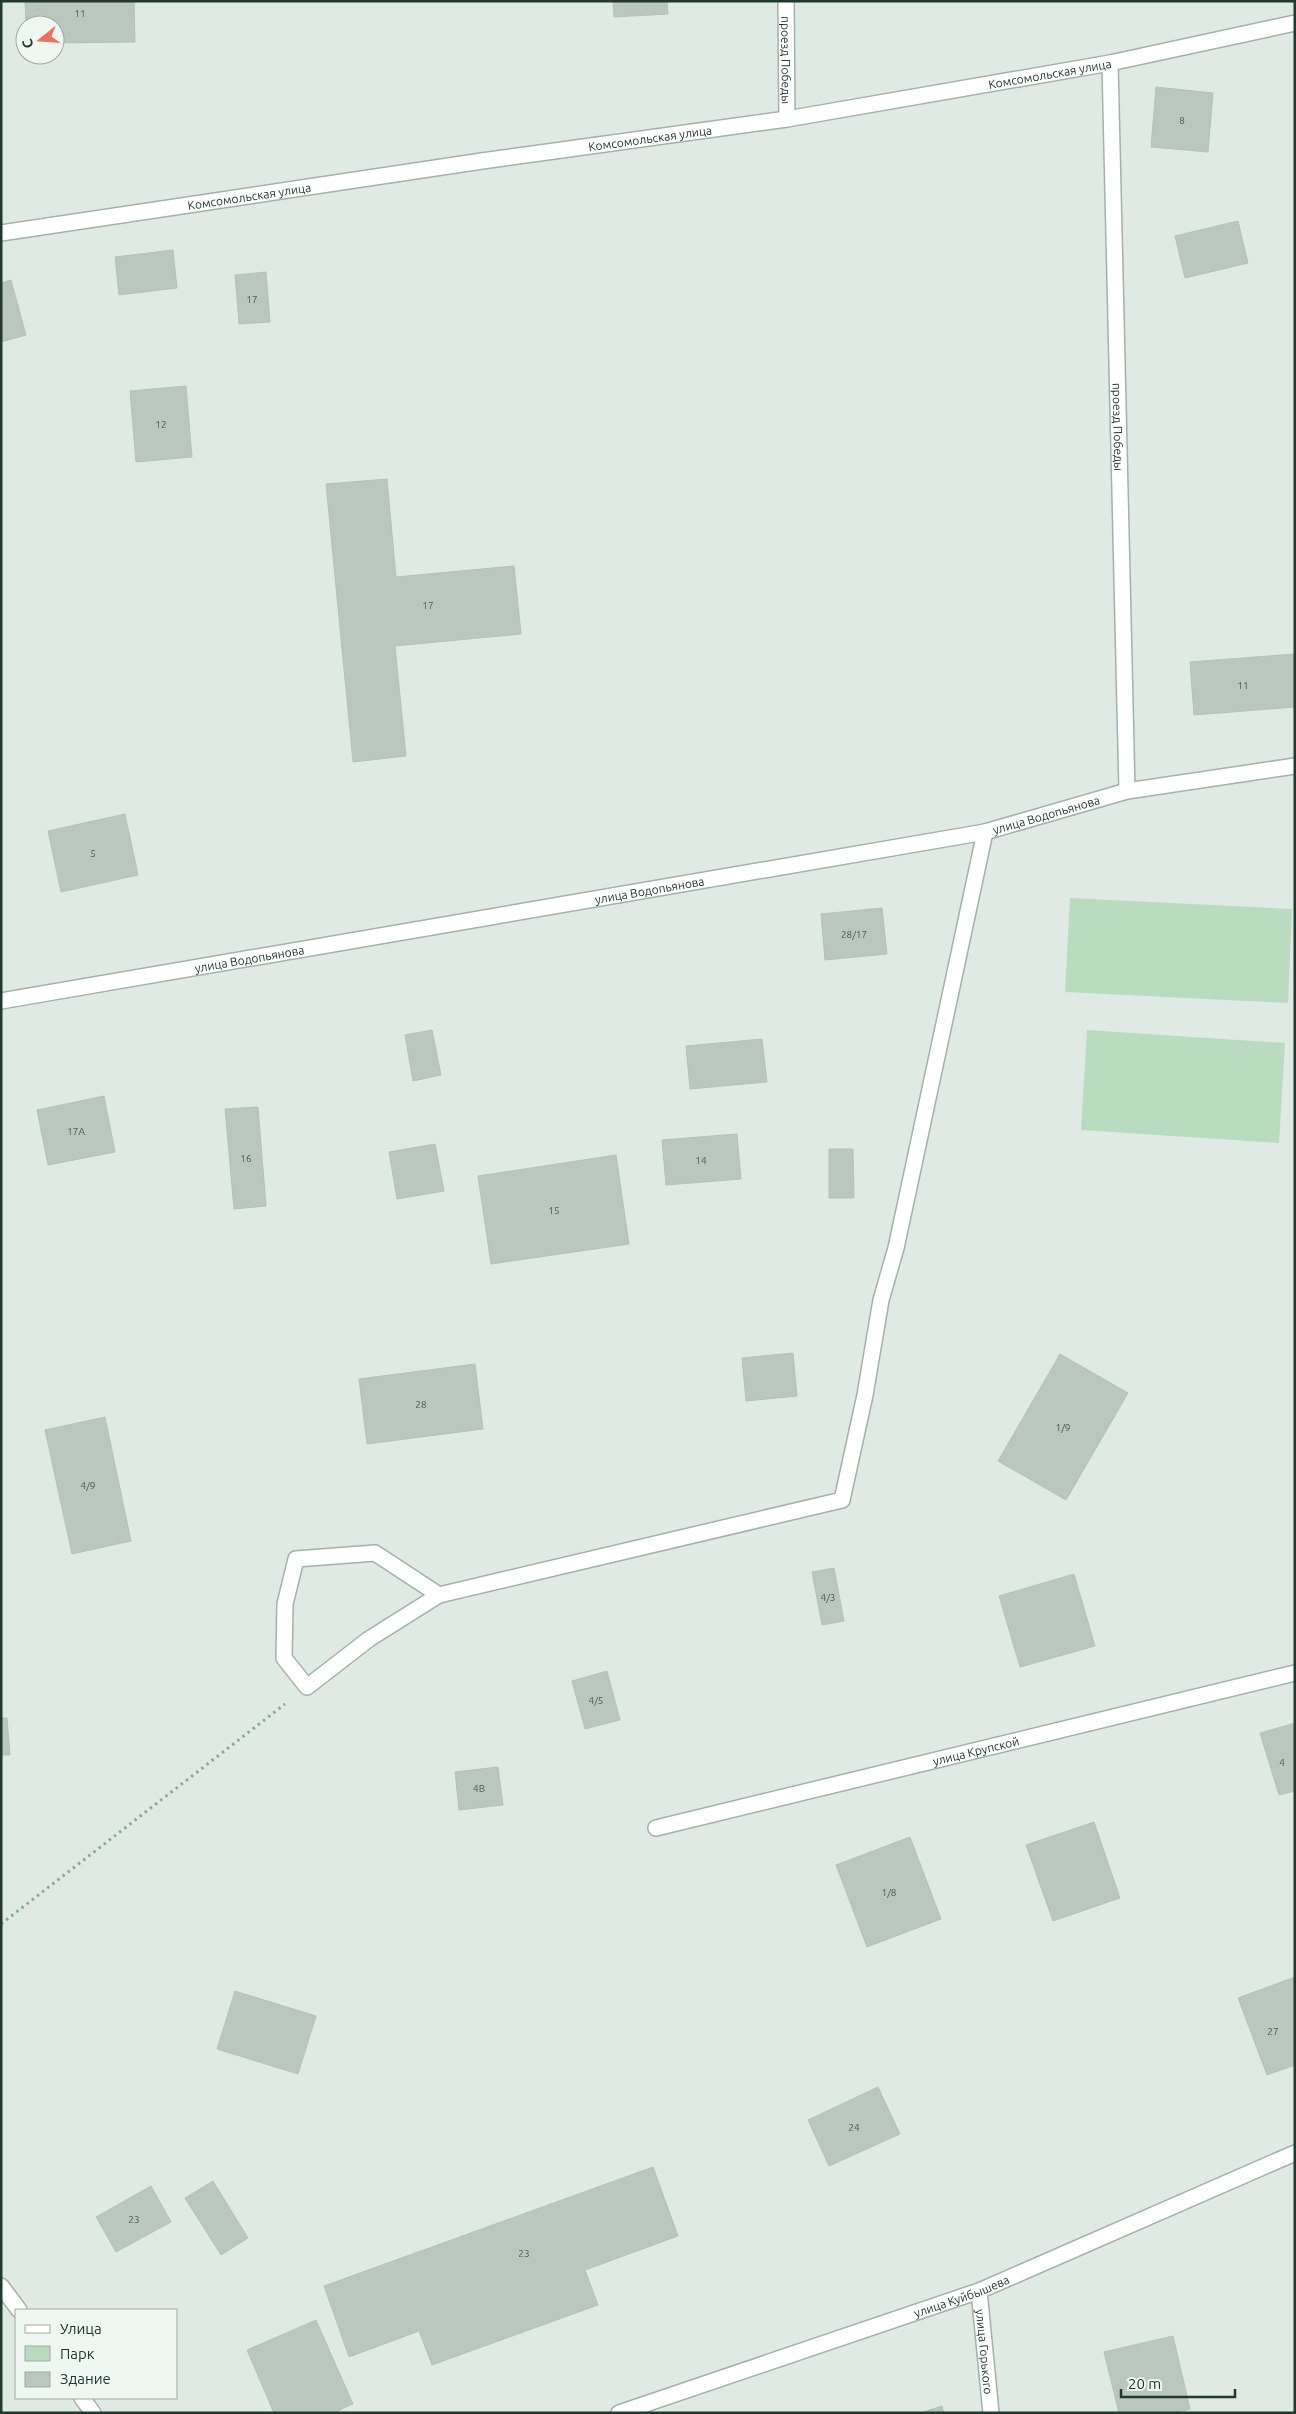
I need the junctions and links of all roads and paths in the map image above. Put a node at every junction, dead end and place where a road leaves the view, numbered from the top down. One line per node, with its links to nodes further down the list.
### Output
1 (786, 1): 4 (street, проезд Победы)
2 (1295, 23): 3 (street, Комсомольская улица)
3 (1110, 63): 4 (street, Комсомольская улица); 7 (street, проезд Победы)
4 (787, 119): 5 (street, Комсомольская улица)
5 (1, 233)
6 (1295, 766): 7 (street, улица Водопьянова)
7 (1127, 791): 8 (street, улица Водопьянова)
8 (985, 832): 9 (street, улица Водопьянова); 10 (street)
9 (1, 1001)
10 (439, 1595): 12 (street); 12 (street)
11 (1295, 1673): 13 (street, улица Крупской)
12 (307, 1687): 14 (path)
13 (656, 1828)
14 (1, 1924)
15 (1295, 2153): 17 (street, улица Куйбышева)
16 (1, 2286): 18 (street)
17 (979, 2291): 21 (street, улица Куйбышева); 22 (street, улица Горького)
18 (18, 2309)
19 (83, 2399): 20 (street)
20 (93, 2413)
21 (619, 2413)
22 (991, 2413)

